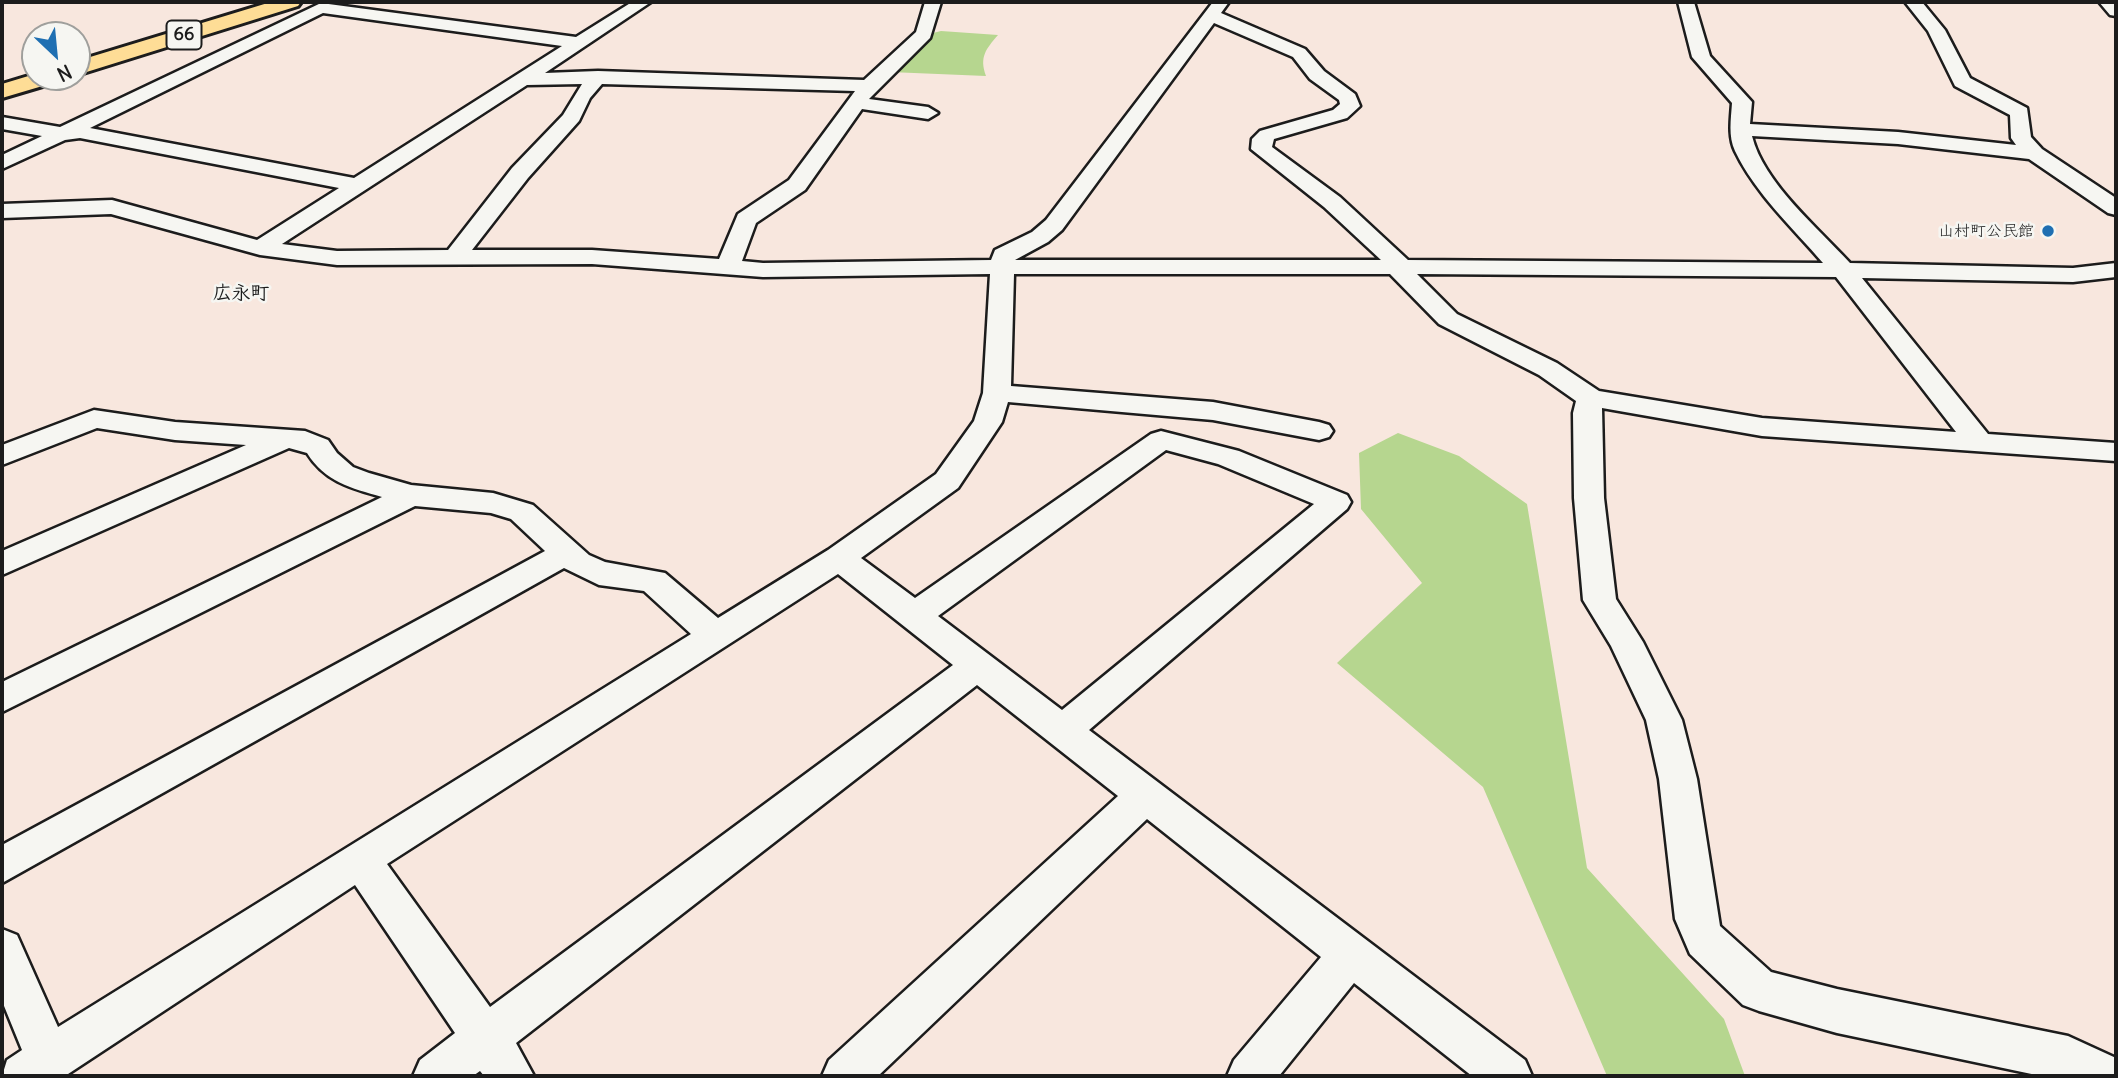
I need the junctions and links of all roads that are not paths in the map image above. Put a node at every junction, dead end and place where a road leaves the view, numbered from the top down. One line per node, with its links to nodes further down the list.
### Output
1 (288, 2): 11 (main road, 66)
2 (643, 2): 10 (street)
3 (933, 2): 16 (street)
4 (1686, 2): 19 (street)
5 (1913, 2): 21 (street)
6 (2107, 2): 9 (street)
7 (320, 5): 10 (street); 20 (street)
8 (1217, 9): 28 (street); 31 (street)
9 (2116, 11)
10 (579, 43): 13 (street)
11 (91, 64)
12 (598, 77): 13 (street); 16 (street); 27 (street)
13 (528, 79): 23 (street)
14 (21, 85): 15 (main road)
15 (2, 91)
16 (863, 95): 17 (street); 29 (street)
17 (928, 113)
18 (2, 123): 20 (street)
19 (1740, 129): 21 (street); 30 (street)
20 (65, 134): 22 (street); 23 (street)
21 (2035, 153): 24 (street)
22 (2, 163)
23 (353, 188): 26 (street)
24 (2116, 208)
25 (2, 211): 26 (street)
26 (260, 248): 27 (street)
27 (454, 258): 29 (street)
28 (1399, 267): 30 (street); 31 (street); 35 (street)
29 (728, 268): 31 (street)
30 (1841, 268): 32 (street); 38 (street)
31 (1003, 269): 34 (street)
32 (2105, 272): 33 (street)
33 (2116, 293)
34 (997, 393): 36 (street); 43 (street)
35 (1591, 398): 38 (street); 62 (street)
36 (1319, 431)
37 (289, 436): 40 (street); 41 (street); 44 (street)
38 (1978, 440): 39 (street)
39 (2116, 453)
40 (2, 456)
41 (411, 495): 42 (street); 48 (street)
42 (566, 553): 46 (street); 52 (street)
43 (839, 558): 45 (street); 46 (street)
44 (2, 564)
45 (914, 616): 47 (street); 49 (street)
46 (714, 634): 51 (street)
47 (978, 665): 49 (street); 55 (street)
48 (2, 698)
49 (1063, 730): 50 (street)
50 (1146, 795): 54 (street); 59 (street)
51 (360, 859): 55 (street); 56 (street)
52 (2, 865)
53 (2, 949): 56 (street)
54 (1351, 954): 60 (street); 61 (street)
55 (485, 1039): 57 (street); 58 (street)
56 (36, 1068)
57 (436, 1076)
58 (511, 1076)
59 (845, 1076)
60 (1250, 1076)
61 (1509, 1076)
62 (2103, 1076)

